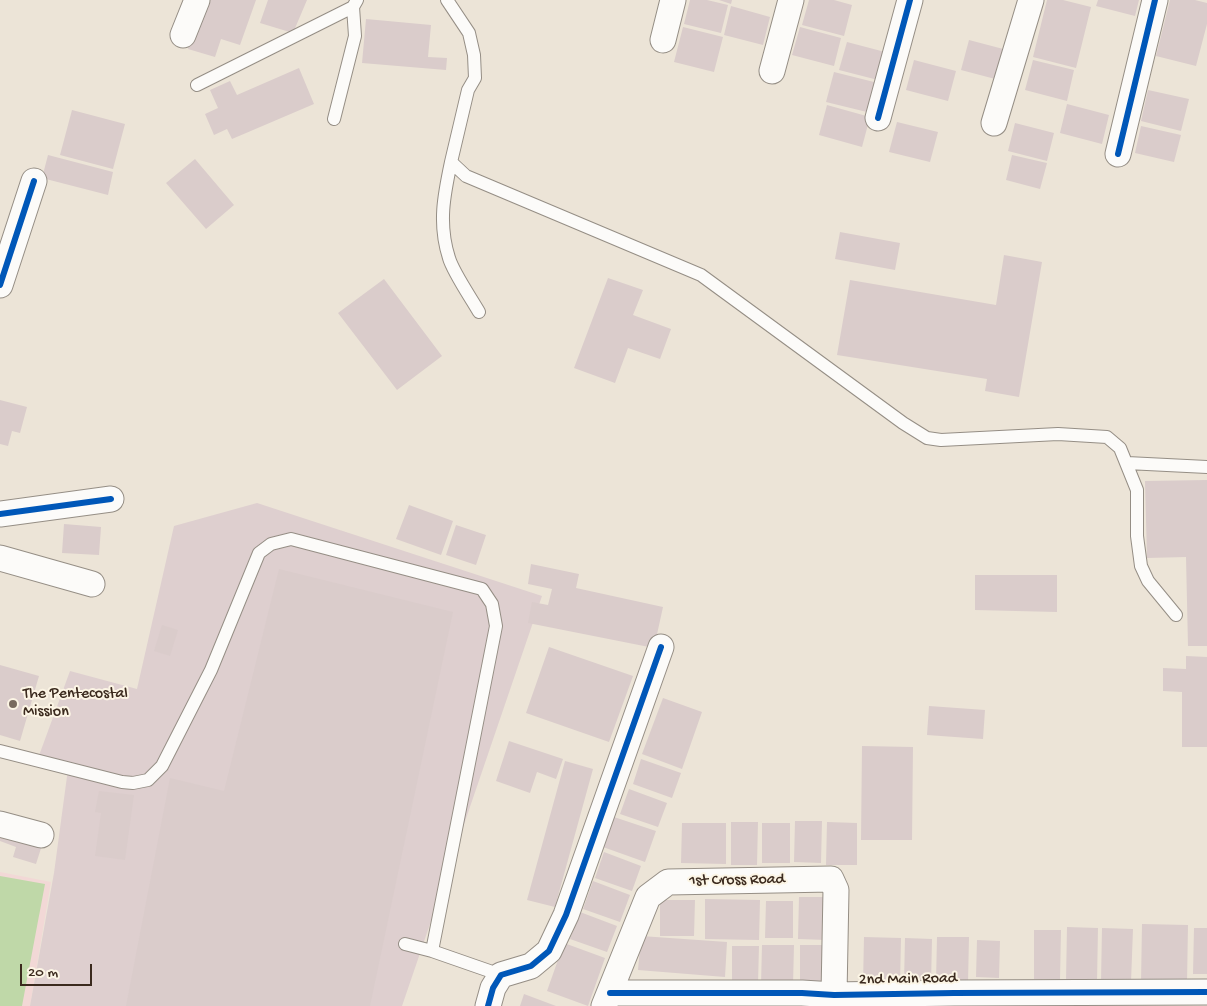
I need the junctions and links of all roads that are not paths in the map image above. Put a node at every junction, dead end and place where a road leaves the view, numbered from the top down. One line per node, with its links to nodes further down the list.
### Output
1 (197, 0): 9 (street)
2 (447, 0): 17 (lane)
3 (673, 0): 10 (street)
4 (791, 0): 11 (street)
5 (910, 0): 13 (street)
6 (1031, 0): 15 (street)
7 (1155, 0): 16 (street)
8 (355, 3): 12 (lane); 14 (lane)
9 (183, 35)
10 (663, 40)
11 (772, 71)
12 (197, 85)
13 (878, 118)
14 (334, 119)
15 (994, 123)
16 (1118, 154)
17 (451, 162): 20 (lane); 21 (lane)
18 (34, 181): 19 (street)
19 (0, 285)
20 (479, 312)
21 (1127, 463): 22 (lane); 27 (lane)
22 (1207, 467)
23 (112, 499): 24 (street)
24 (0, 514)
25 (0, 558): 26 (street)
26 (92, 584)
27 (1176, 615)
28 (661, 647): 34 (street)
29 (0, 752): 33 (lane)
30 (0, 824): 31 (street)
31 (41, 835)
32 (406, 944): 33 (lane)
33 (432, 951): 34 (lane)
34 (501, 975): 42 (street)
35 (1207, 992): 39 (street, 2nd Main Road)
36 (834, 995): 37 (street, 2nd Main Road); 38 (street, 2nd Main Road); 40 (street, 1st Cross Road)
37 (802, 999): 41 (street, 2nd Main Road)
38 (954, 999): 39 (street, 2nd Main Road)
39 (1154, 999)
40 (607, 1000): 41 (street, 2nd Main Road)
41 (679, 1000)
42 (488, 1006)

